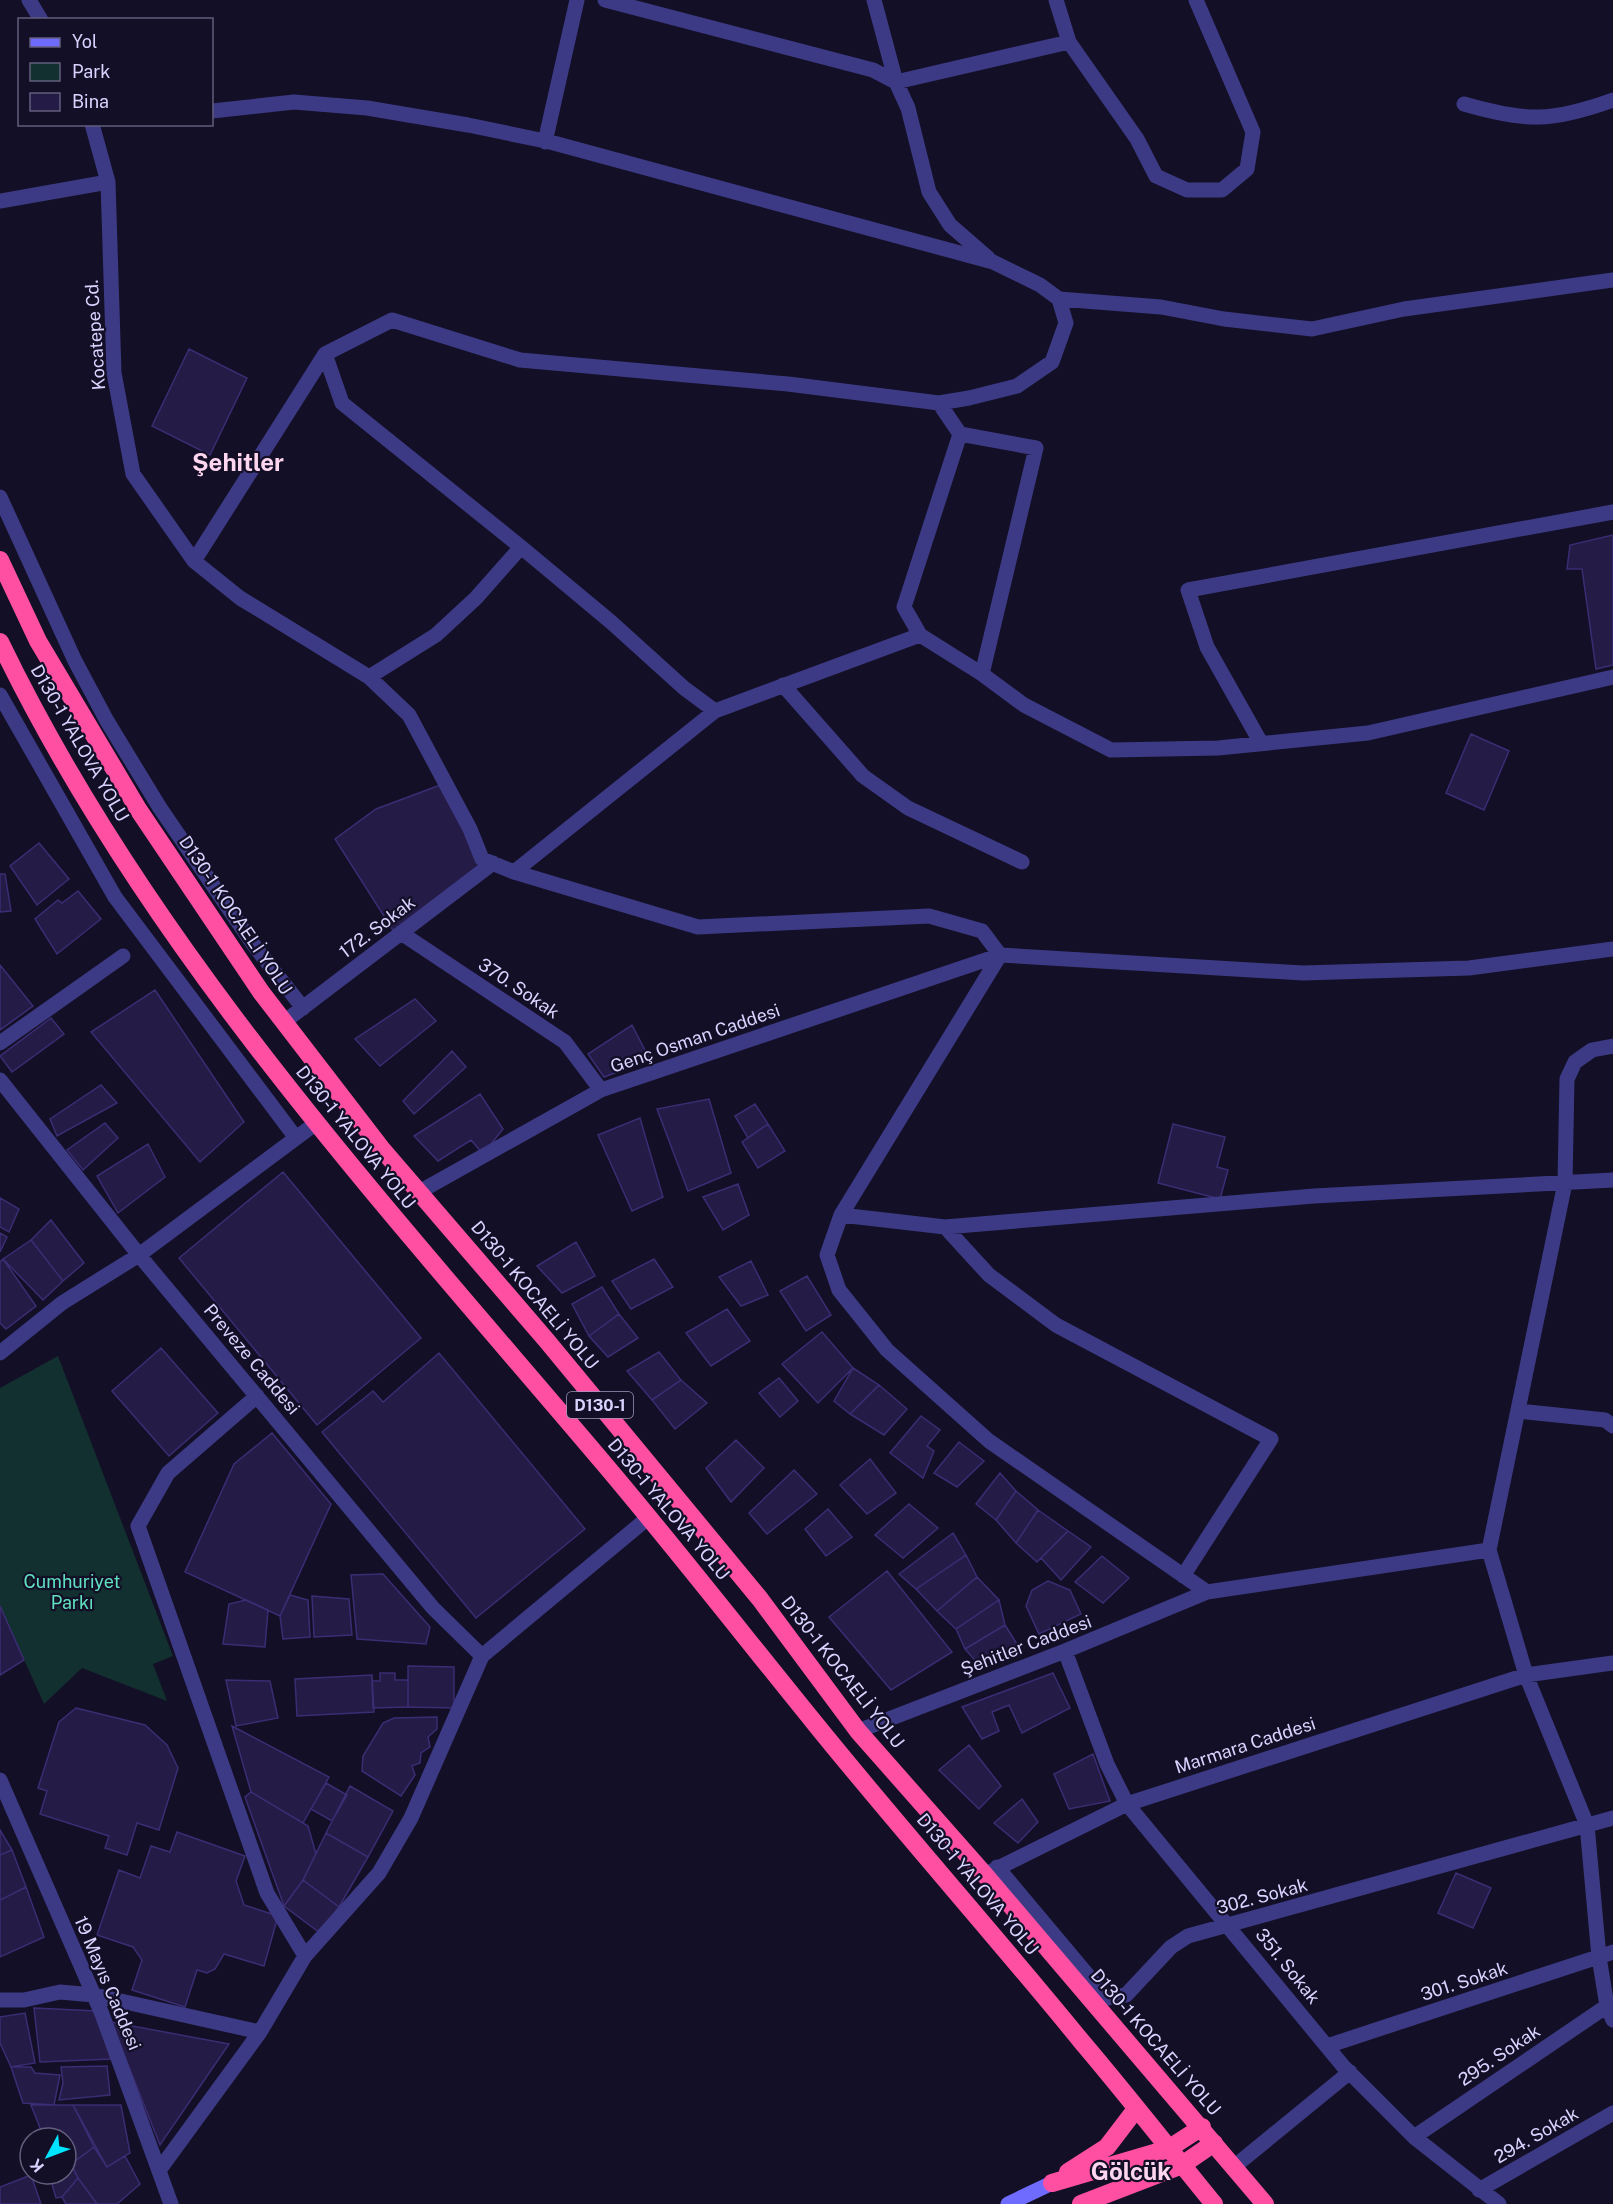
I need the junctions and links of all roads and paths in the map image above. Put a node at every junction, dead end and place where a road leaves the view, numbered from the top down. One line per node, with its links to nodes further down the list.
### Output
1 (29, 0): 7 (street)
2 (577, 0): 14 (street)
3 (610, 0): 9 (street)
4 (874, 0): 9 (street)
5 (1056, 0): 8 (street)
6 (1196, 0): 8 (street)
7 (40, 18)
8 (1069, 42): 9 (street)
9 (896, 82): 17 (street)
10 (1613, 100): 11 (street)
11 (1464, 104)
12 (213, 111): 14 (street)
13 (93, 126): 15 (street, Kocatepe Cd.)
14 (545, 142): 17 (street)
15 (108, 182): 16 (street); 27 (street, Kocatepe Cd.)
16 (0, 201)
17 (993, 262): 19 (street)
18 (1613, 280): 19 (street)
19 (1059, 299): 21 (street)
20 (325, 354): 21 (street); 25 (street); 27 (street)
21 (939, 403): 22 (street)
22 (960, 434): 28 (street); 30 (street)
23 (0, 497): 44 (street)
24 (1613, 512): 36 (street)
25 (521, 547): 31 (street); 35 (street)
26 (0, 560): 45 (highway, D130-1 KOCAELİ YOLU / D130-1)
27 (194, 561): 31 (street, Kocatepe Cd.)
28 (920, 635): 30 (street); 33 (street)
29 (0, 642): 50 (highway, D130-1 YALOVA YOLU / D130-1)
30 (982, 674): 36 (street)
31 (369, 676): 38 (street, Kocatepe Cd.)
32 (1613, 677): 36 (street)
33 (783, 685): 35 (street); 37 (street)
34 (0, 695): 51 (street)
35 (715, 711): 39 (street)
36 (1261, 743)
37 (1022, 862)
38 (493, 863): 39 (street); 40 (street, 172. Sokak)
39 (514, 872): 42 (street)
40 (401, 933): 44 (street, 172. Sokak); 49 (street, 370. Sokak)
41 (1613, 949): 42 (street)
42 (1000, 955): 49 (street, Genç Osman Caddesi); 55 (street)
43 (123, 956): 46 (street)
44 (303, 1008): 45 (street, 172. Sokak)
45 (284, 1022): 54 (highway, D130-1 KOCAELİ YOLU / D130-1)
46 (0, 1043)
47 (1613, 1046): 53 (street)
48 (1, 1085): 57 (street, Preveze Caddesi)
49 (601, 1090): 54 (street, Genç Osman Caddesi)
50 (315, 1124): 51 (street); 62 (highway, D130-1 YALOVA YOLU / D130-1)
51 (296, 1138): 57 (street)
52 (1613, 1180): 53 (street)
53 (1565, 1184): 56 (street); 60 (street)
54 (418, 1192): 70 (highway, D130-1 KOCAELİ YOLU / D130-1)
55 (842, 1215): 56 (street); 64 (street)
56 (945, 1227): 64 (street)
57 (139, 1255): 58 (street); 59 (street, Preveze Caddesi)
58 (0, 1353)
59 (257, 1396): 67 (street, Preveze Caddesi); 78 (street)
60 (1518, 1411): 61 (street); 63 (street)
61 (1613, 1426)
62 (649, 1517): 67 (street); 85 (highway, D130-1 YALOVA YOLU / D130-1)
63 (1489, 1550): 65 (street, Şehitler Caddesi); 69 (street)
64 (1183, 1576): 65 (street)
65 (1207, 1592): 66 (street, Şehitler Caddesi)
66 (1065, 1652): 70 (street, Şehitler Caddesi); 72 (street, 351. Sokak)
67 (482, 1656): 78 (street)
68 (1613, 1663): 69 (street, Marmara Caddesi)
69 (1526, 1675): 72 (street, Marmara Caddesi); 74 (street)
70 (858, 1731): 75 (highway, D130-1 KOCAELİ YOLU / D130-1)
71 (0, 1780): 79 (street, 19 Mayıs Caddesi)
72 (1127, 1804): 75 (street, Marmara Caddesi); 76 (street, 351. Sokak)
73 (1613, 1818): 74 (street, 302. Sokak)
74 (1587, 1825): 76 (street, 302. Sokak); 77 (street)
75 (991, 1871): 76 (street, 302. Sokak); 87 (highway, D130-1 KOCAELİ YOLU / D130-1)
76 (1230, 1926): 83 (street, 351. Sokak)
77 (1606, 1955): 81 (street); 83 (street, 301. Sokak)
78 (305, 1956): 82 (street)
79 (94, 1995): 80 (street); 82 (street); 93 (street, 19 Mayıs Caddesi)
80 (0, 2000)
81 (1610, 2013): 88 (street, 295. Sokak)
82 (260, 2032): 93 (street)
83 (1327, 2046): 84 (street, 351. Sokak)
84 (1350, 2072): 88 (street, 351. Sokak); 92 (street)
85 (1136, 2109): 90 (highway, D130-1 YALOVA YOLU / D130-1); 94 (highway)
86 (1613, 2113): 95 (street, 294. Sokak)
87 (1202, 2127): 89 (highway, D130-1 KOCAELİ YOLU / D130-1); 90 (highway)
88 (1414, 2137): 95 (street, 351. Sokak)
89 (1214, 2143): 91 (highway); 92 (highway, D130-1 KOCAELİ YOLU / D130-1)
90 (1168, 2149): 91 (highway, D130-1 YALOVA YOLU / D130-1); 94 (highway)
91 (1182, 2165): 98 (highway); 99 (highway, D130-1 YALOVA YOLU / D130-1)
92 (1235, 2166): 100 (highway, D130-1 KOCAELİ YOLU / D130-1)
93 (160, 2169): 96 (street, 19 Mayıs Caddesi)
94 (1052, 2183): 97 (main road)
95 (1479, 2190): 101 (street, 351. Sokak)
96 (171, 2204)
97 (1008, 2204)
98 (1081, 2204)
99 (1214, 2204)
100 (1265, 2204)
101 (1498, 2204)

